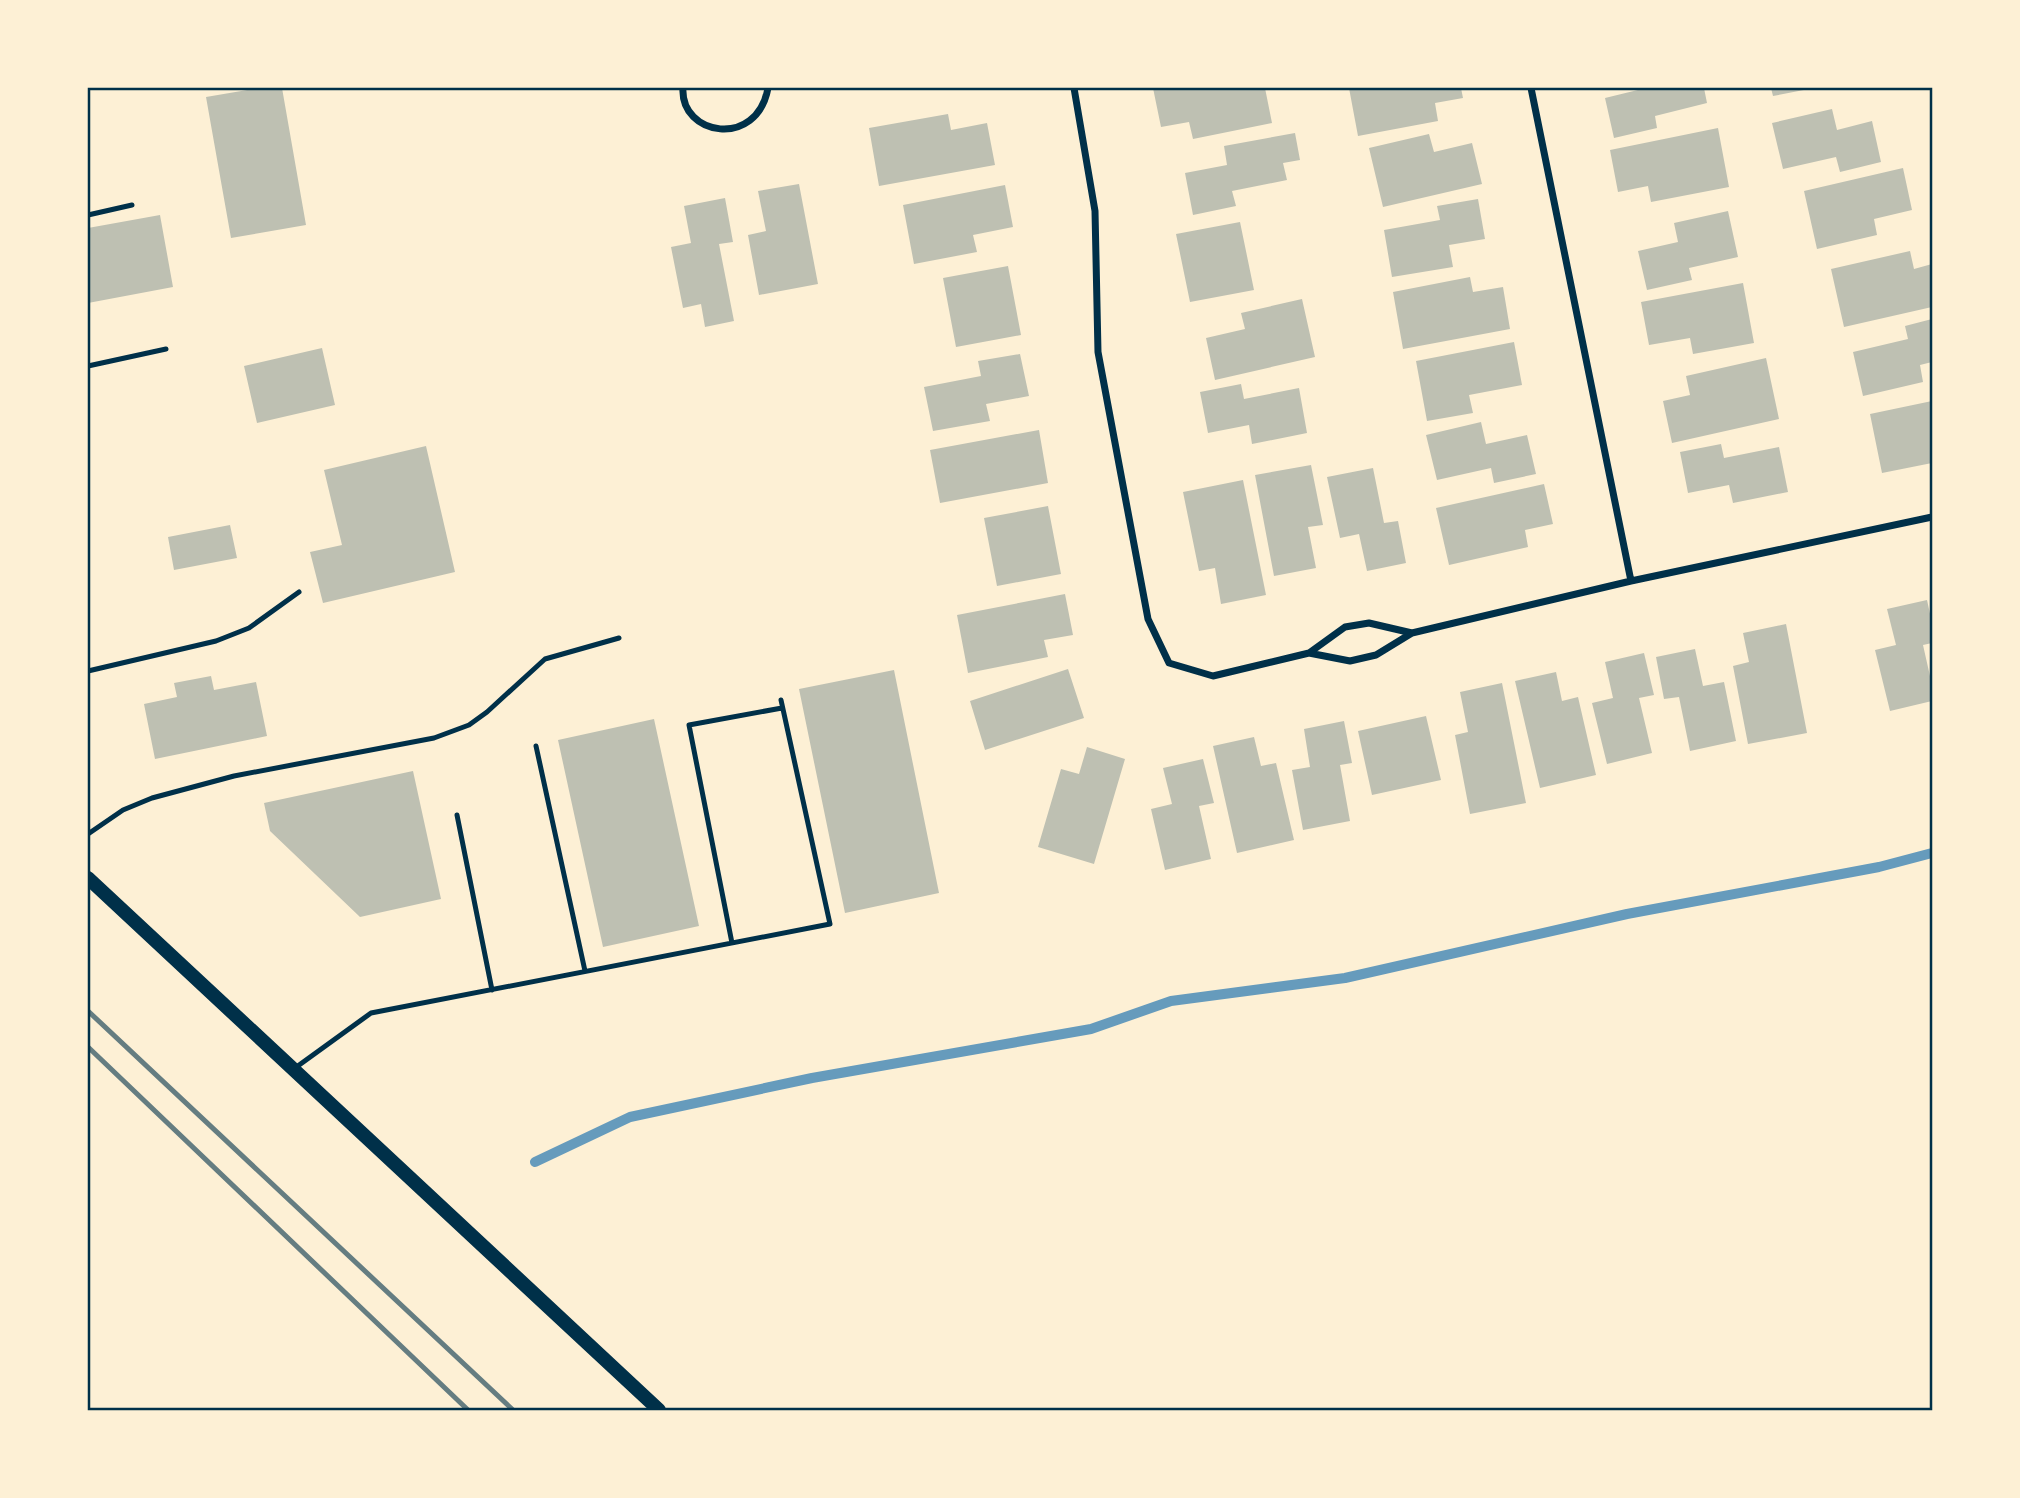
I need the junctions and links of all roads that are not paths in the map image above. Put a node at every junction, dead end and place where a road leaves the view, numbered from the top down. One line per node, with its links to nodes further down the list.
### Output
1 (683, 88): 2 (street)
2 (768, 88)
3 (1074, 88): 14 (street)
4 (1531, 88): 10 (street)
5 (132, 205): 6 (lane)
6 (88, 215)
7 (166, 349): 8 (lane)
8 (88, 366)
9 (1933, 517): 10 (street)
10 (1631, 581): 12 (street)
11 (299, 592): 15 (lane)
12 (1412, 633): 14 (street); 14 (street)
13 (619, 638): 20 (lane)
14 (1309, 653)
15 (88, 671)
16 (781, 700): 17 (lane)
17 (782, 708): 22 (lane); 22 (lane)
18 (536, 746): 23 (lane)
19 (457, 816): 24 (lane)
20 (88, 834)
21 (88, 878): 25 (main road)
22 (732, 943): 23 (lane)
23 (585, 971): 24 (lane)
24 (492, 990): 25 (lane)
25 (293, 1070): 26 (main road)
26 (659, 1410)

